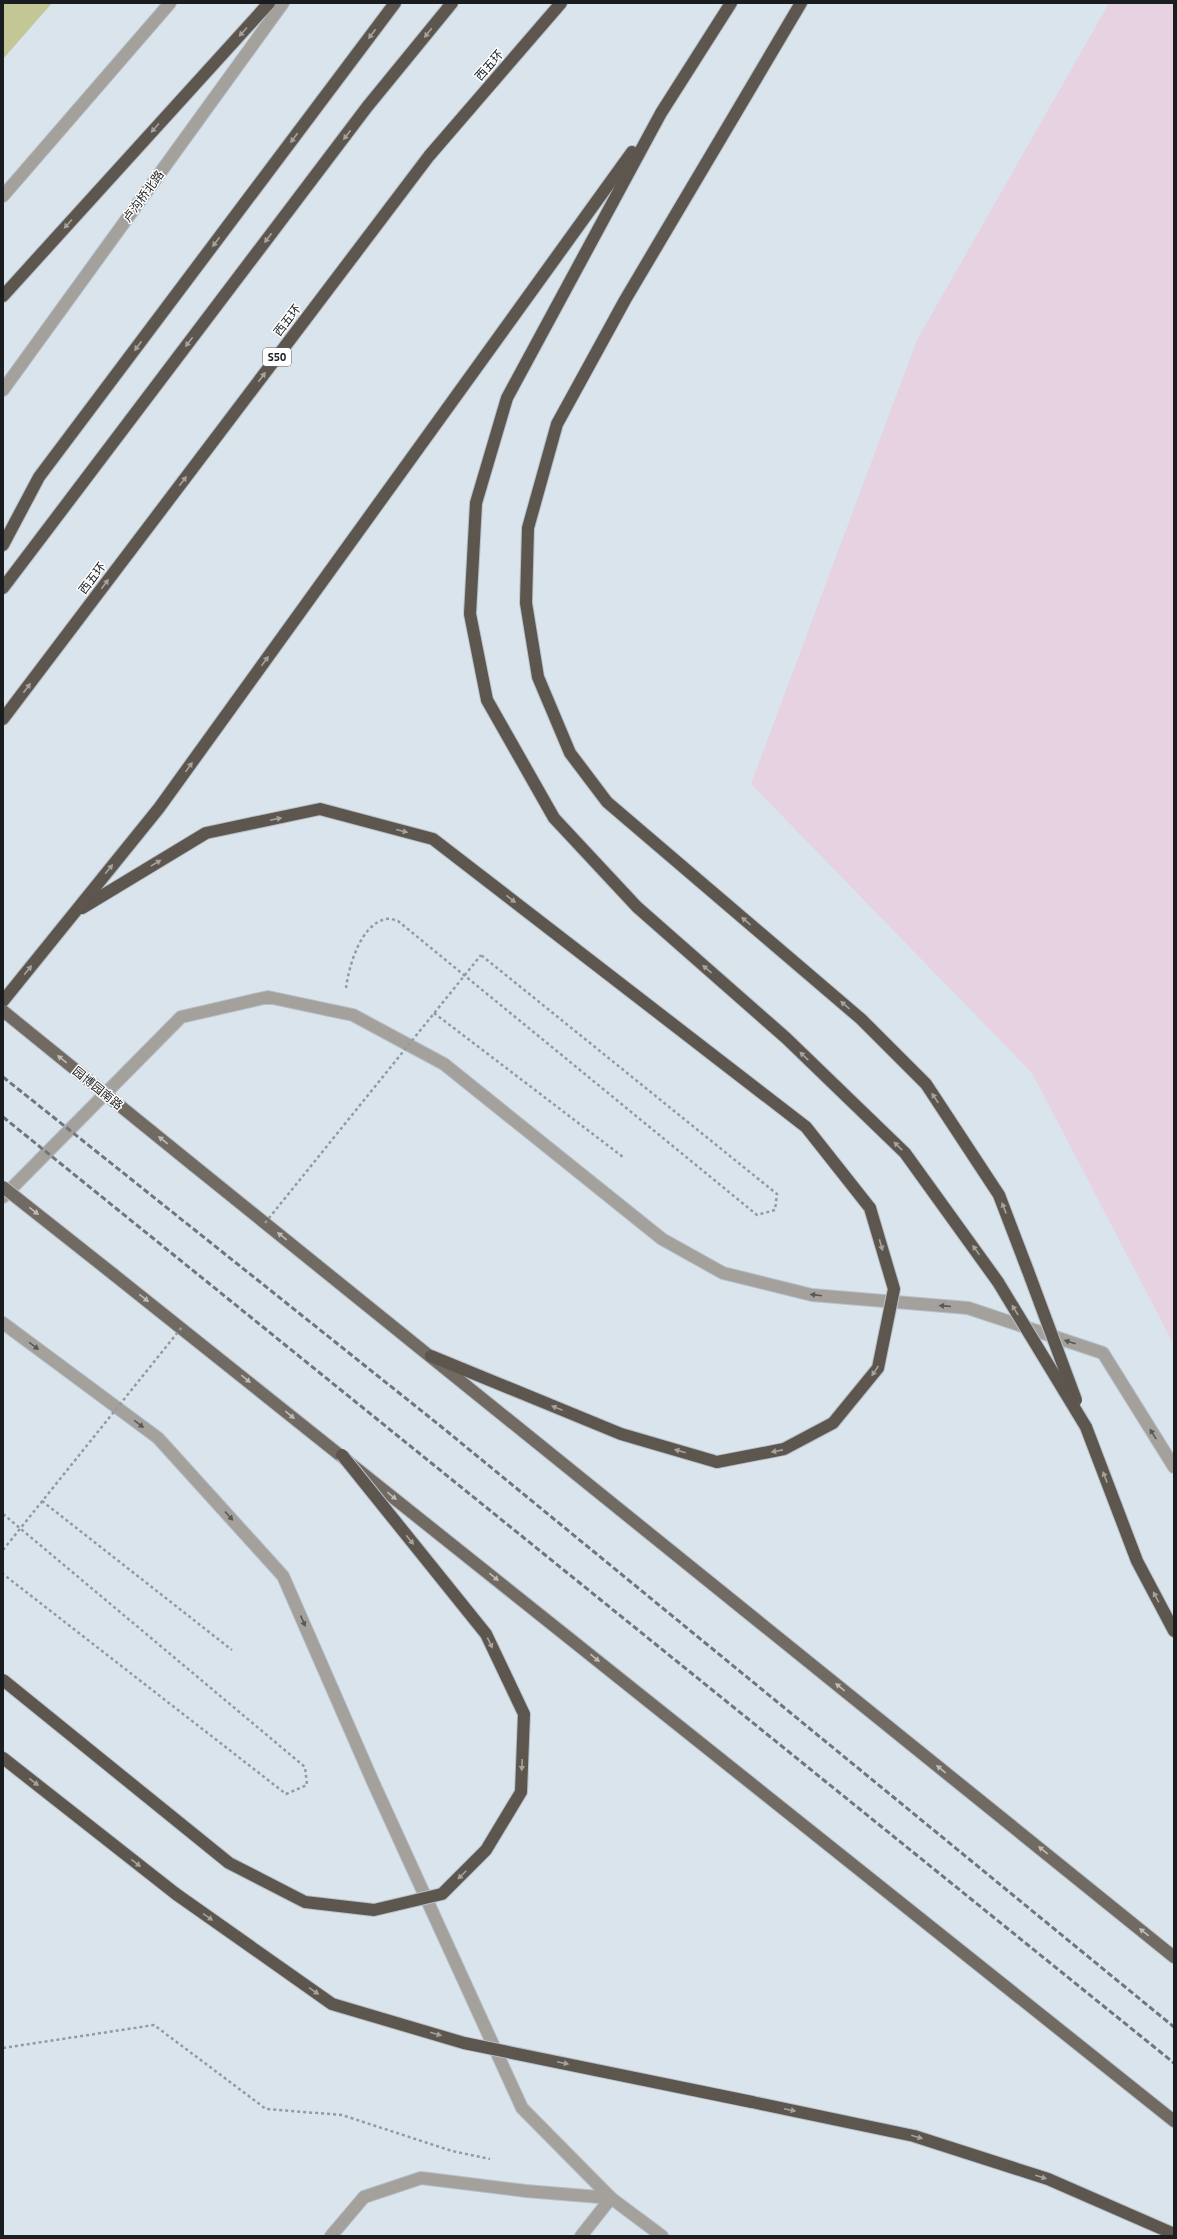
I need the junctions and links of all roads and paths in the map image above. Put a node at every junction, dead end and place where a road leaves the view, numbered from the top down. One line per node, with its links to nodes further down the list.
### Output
1 (170, 3): 10 (street)
2 (269, 3): 11 (highway, one-way to 11)
3 (283, 3): 12 (street, 卢沟桥北路)
4 (395, 3): 13 (highway, one-way to 13)
5 (452, 3): 14 (highway, one-way to 14)
6 (561, 3): 15 (highway, 西五环 / S50, one-way to 6)
7 (731, 3): 9 (highway)
8 (801, 3): 28 (highway, one-way to 8, bridge)
9 (661, 113): 16 (highway, one-way to 9); 28 (highway, one-way to 9, bridge)
10 (3, 196)
11 (3, 296)
12 (3, 390)
13 (3, 545)
14 (3, 588)
15 (3, 719)
16 (74, 912): 17 (highway, one-way to 16); 27 (highway, one-way to 27, bridge)
17 (3, 1001)
18 (3, 1011): 24 (main road, 园博园南路, one-way to 18, bridge)
19 (343, 1013): 20 (path, bridge); 23 (street); 30 (street, one-way to 19)
20 (434, 1013): 21 (path); 24 (path, bridge)
21 (622, 1157)
22 (3, 1187): 26 (main road, one-way to 26, bridge)
23 (3, 1196)
24 (265, 1223): 27 (main road, 园博园南路, one-way to 24)
25 (3, 1323): 43 (street, one-way to 43)
26 (182, 1327): 29 (main road, one-way to 29); 31 (path, bridge)
27 (431, 1356): 39 (main road, 园博园南路, one-way to 27)
28 (1086, 1427): 35 (highway, one-way to 28)
29 (342, 1455): 37 (highway, one-way to 37, bridge); 41 (main road, one-way to 41, bridge)
30 (1174, 1467)
31 (42, 1501): 33 (path, bridge); 36 (path)
32 (3, 1514): 34 (path)
33 (3, 1550)
34 (3, 1574)
35 (1174, 1631)
36 (232, 1650)
37 (3, 1680)
38 (3, 1758): 44 (highway, one-way to 44, bridge)
39 (1174, 1956)
40 (3, 2048): 42 (path)
41 (1174, 2121)
42 (497, 2160)
43 (611, 2198): 45 (street); 46 (street); 47 (street)
44 (1174, 2234)
45 (331, 2236)
46 (581, 2236)
47 (662, 2236)

